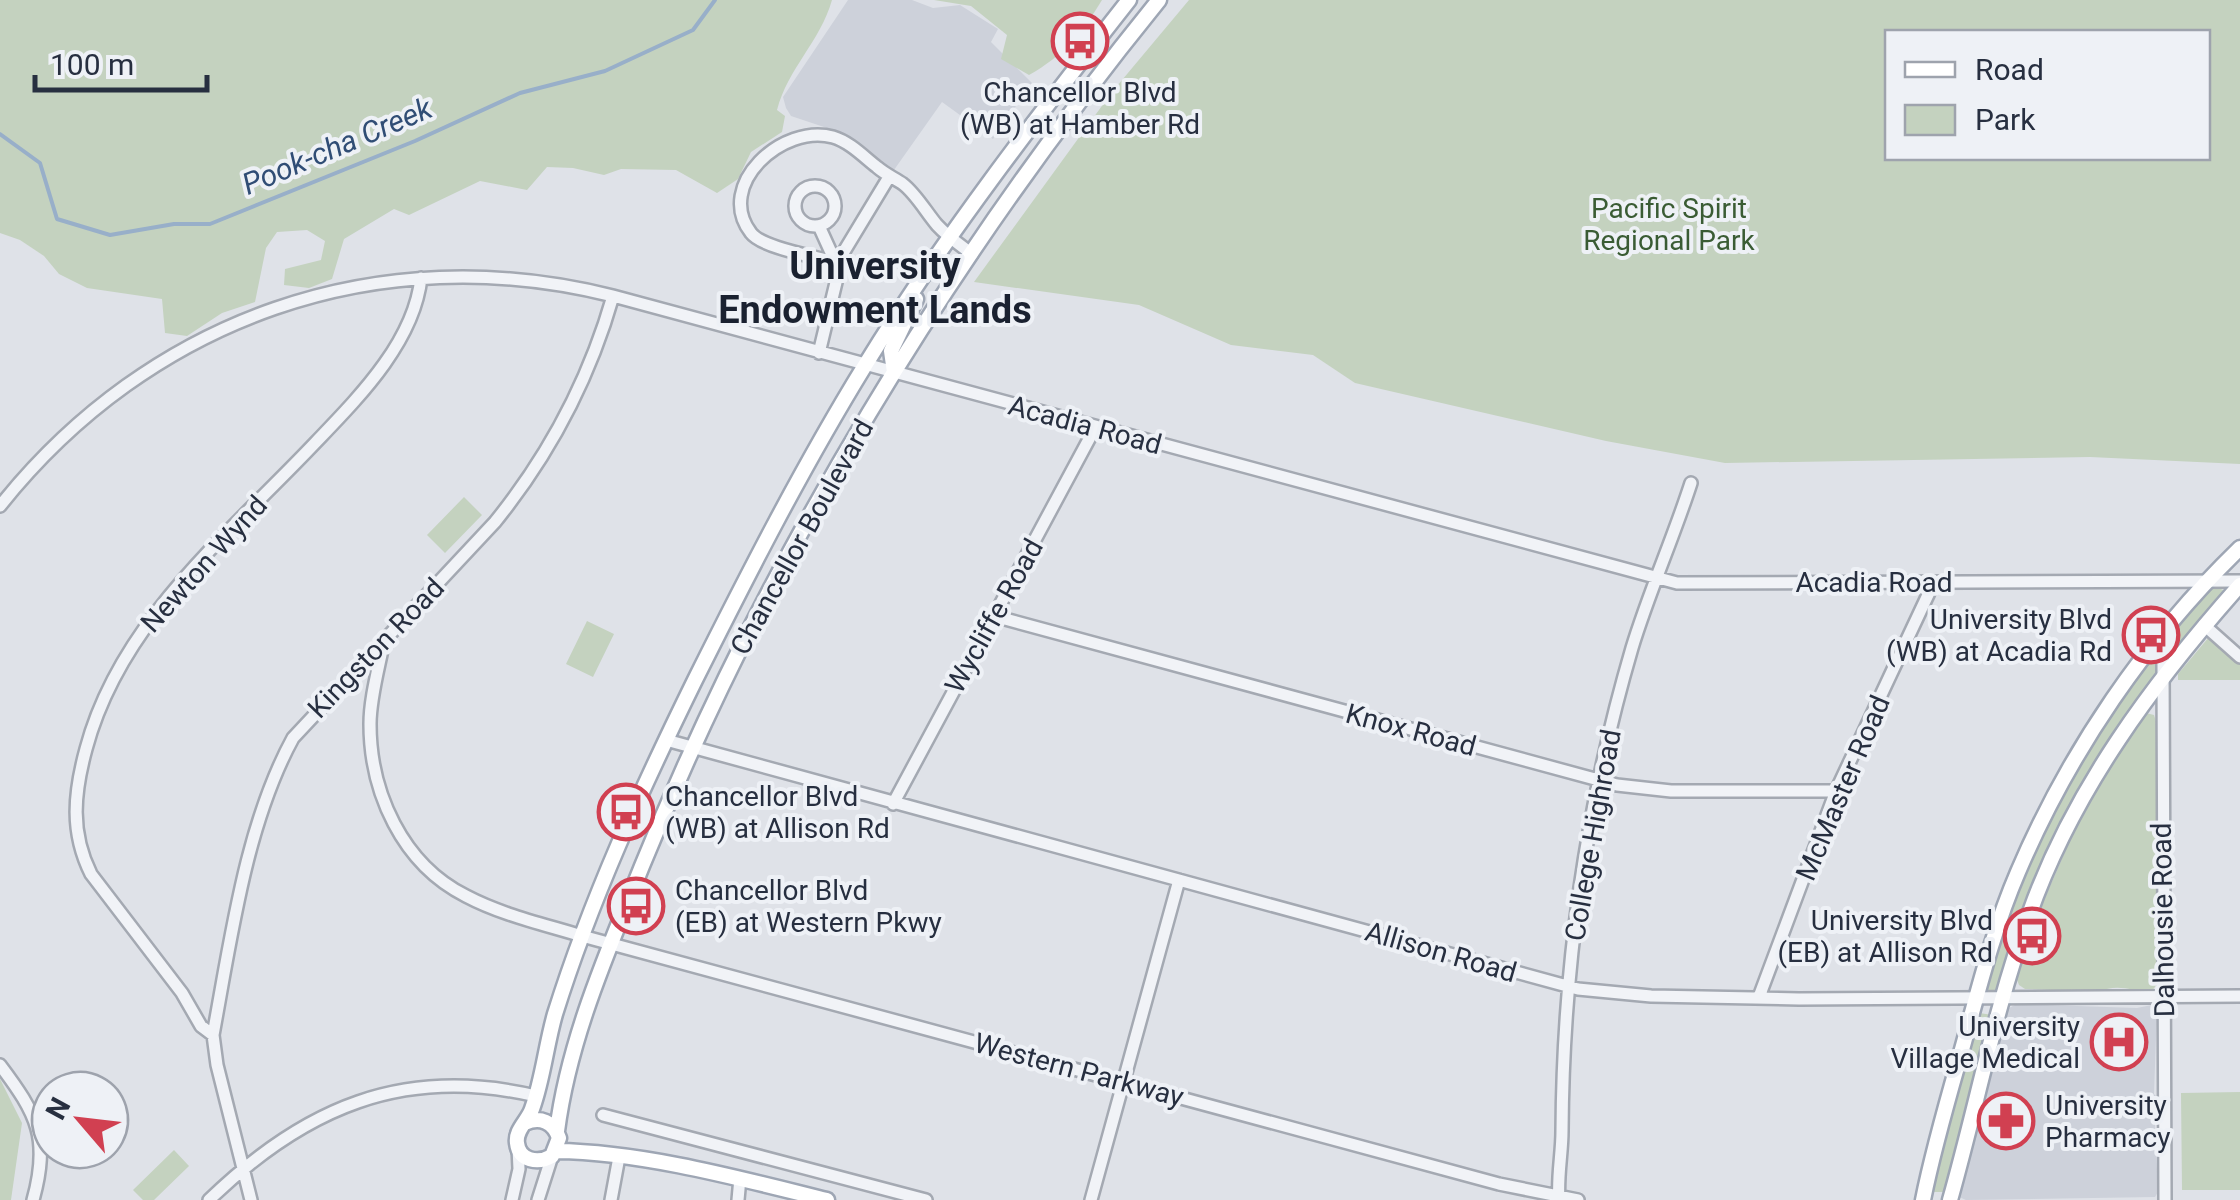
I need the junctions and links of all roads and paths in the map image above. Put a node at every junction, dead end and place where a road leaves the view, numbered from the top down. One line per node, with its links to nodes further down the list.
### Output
1 (1159, 0): 6 (main road, Chancellor Boulevard)
2 (1128, 1): 5 (main road, Chancellor Boulevard)
3 (889, 177): 5 (street); 7 (street); 7 (street)
4 (819, 226): 7 (street)
5 (952, 238): 6 (street); 8 (main road, Chancellor Boulevard)
6 (972, 254): 13 (main road, Chancellor Boulevard)
7 (837, 263): 11 (street)
8 (928, 271): 12 (main road, Chancellor Boulevard); 13 (main road)
9 (422, 278): 10 (street, Acadia Road); 16 (street, Acadia Road); 42 (street, Newton Wynd)
10 (614, 296): 11 (street, Acadia Road); 24 (street, Kingston Road)
11 (820, 353): 12 (street, Acadia Road)
12 (865, 365): 13 (street, Acadia Road); 28 (main road, Chancellor Boulevard)
13 (894, 372): 14 (street, Acadia Road); 29 (main road, Chancellor Boulevard)
14 (1095, 428): 18 (street, Acadia Road); 22 (street, Wycliffe Road)
15 (1691, 482): 18 (street, College Highroad)
16 (0, 506)
17 (2240, 548): 19 (main road)
18 (1654, 579): 20 (street, Acadia Road); 30 (street, College Highroad)
19 (2209, 580): 20 (street, Acadia Road); 21 (street, Acadia Road); 25 (main road)
20 (1934, 582): 31 (street, McMaster Road)
21 (2240, 583): 23 (main road)
22 (994, 616): 30 (street, Knox Road); 32 (street, Wycliffe Road)
23 (2204, 625): 26 (street); 27 (main road)
24 (384, 640): 34 (street, Western Parkway); 42 (street, Kingston Road)
25 (2158, 642): 27 (street, Dalhousie Road); 40 (main road)
26 (2240, 657)
27 (2164, 674): 39 (street, Dalhousie Road); 41 (main road)
28 (666, 740): 29 (street, Allison Road); 34 (main road, Chancellor Boulevard)
29 (691, 749): 32 (street, Allison Road); 35 (main road, Chancellor Boulevard)
30 (1599, 781): 31 (street, Knox Road); 36 (street, College Highroad)
31 (1836, 792): 38 (street, McMaster Road)
32 (893, 804): 33 (street, Allison Road)
33 (1179, 880): 36 (street, Allison Road); 44 (street)
34 (582, 936): 35 (street, Western Parkway); 45 (main road, Chancellor Boulevard)
35 (611, 943): 44 (street, Western Parkway); 48 (main road, Chancellor Boulevard)
36 (1568, 987): 38 (street, Allison Road); 53 (street, College Highroad)
37 (2240, 996): 39 (street, Allison Road)
38 (1758, 997): 40 (street, Allison Road)
39 (2165, 997): 41 (street, Allison Road); 67 (street, Dalhousie Road)
40 (1976, 998): 41 (street, Allison Road); 65 (main road)
41 (2004, 998): 66 (main road)
42 (213, 1034): 51 (street, Newton Wynd)
43 (0, 1065): 54 (street)
44 (1124, 1082): 53 (street, Western Parkway); 63 (street)
45 (536, 1096): 47 (main road, Chancellor Boulevard); 51 (street)
46 (603, 1115): 62 (street)
47 (526, 1124): 48 (main road); 49 (main road)
48 (556, 1144): 49 (main road); 50 (main road); 58 (street, Chancellor Boulevard)
49 (518, 1148): 57 (street)
50 (619, 1156): 52 (main road); 59 (street)
51 (244, 1167): 55 (street); 56 (street, Newton Wynd)
52 (740, 1178): 60 (street); 61 (main road)
53 (1559, 1198): 64 (street, Western Parkway)
54 (33, 1200)
55 (210, 1200)
56 (251, 1200)
57 (512, 1200)
58 (538, 1200)
59 (612, 1200)
60 (738, 1200)
61 (826, 1200)
62 (926, 1200)
63 (1092, 1200)
64 (1578, 1200)
65 (1923, 1200)
66 (1950, 1200)
67 (2165, 1200)

